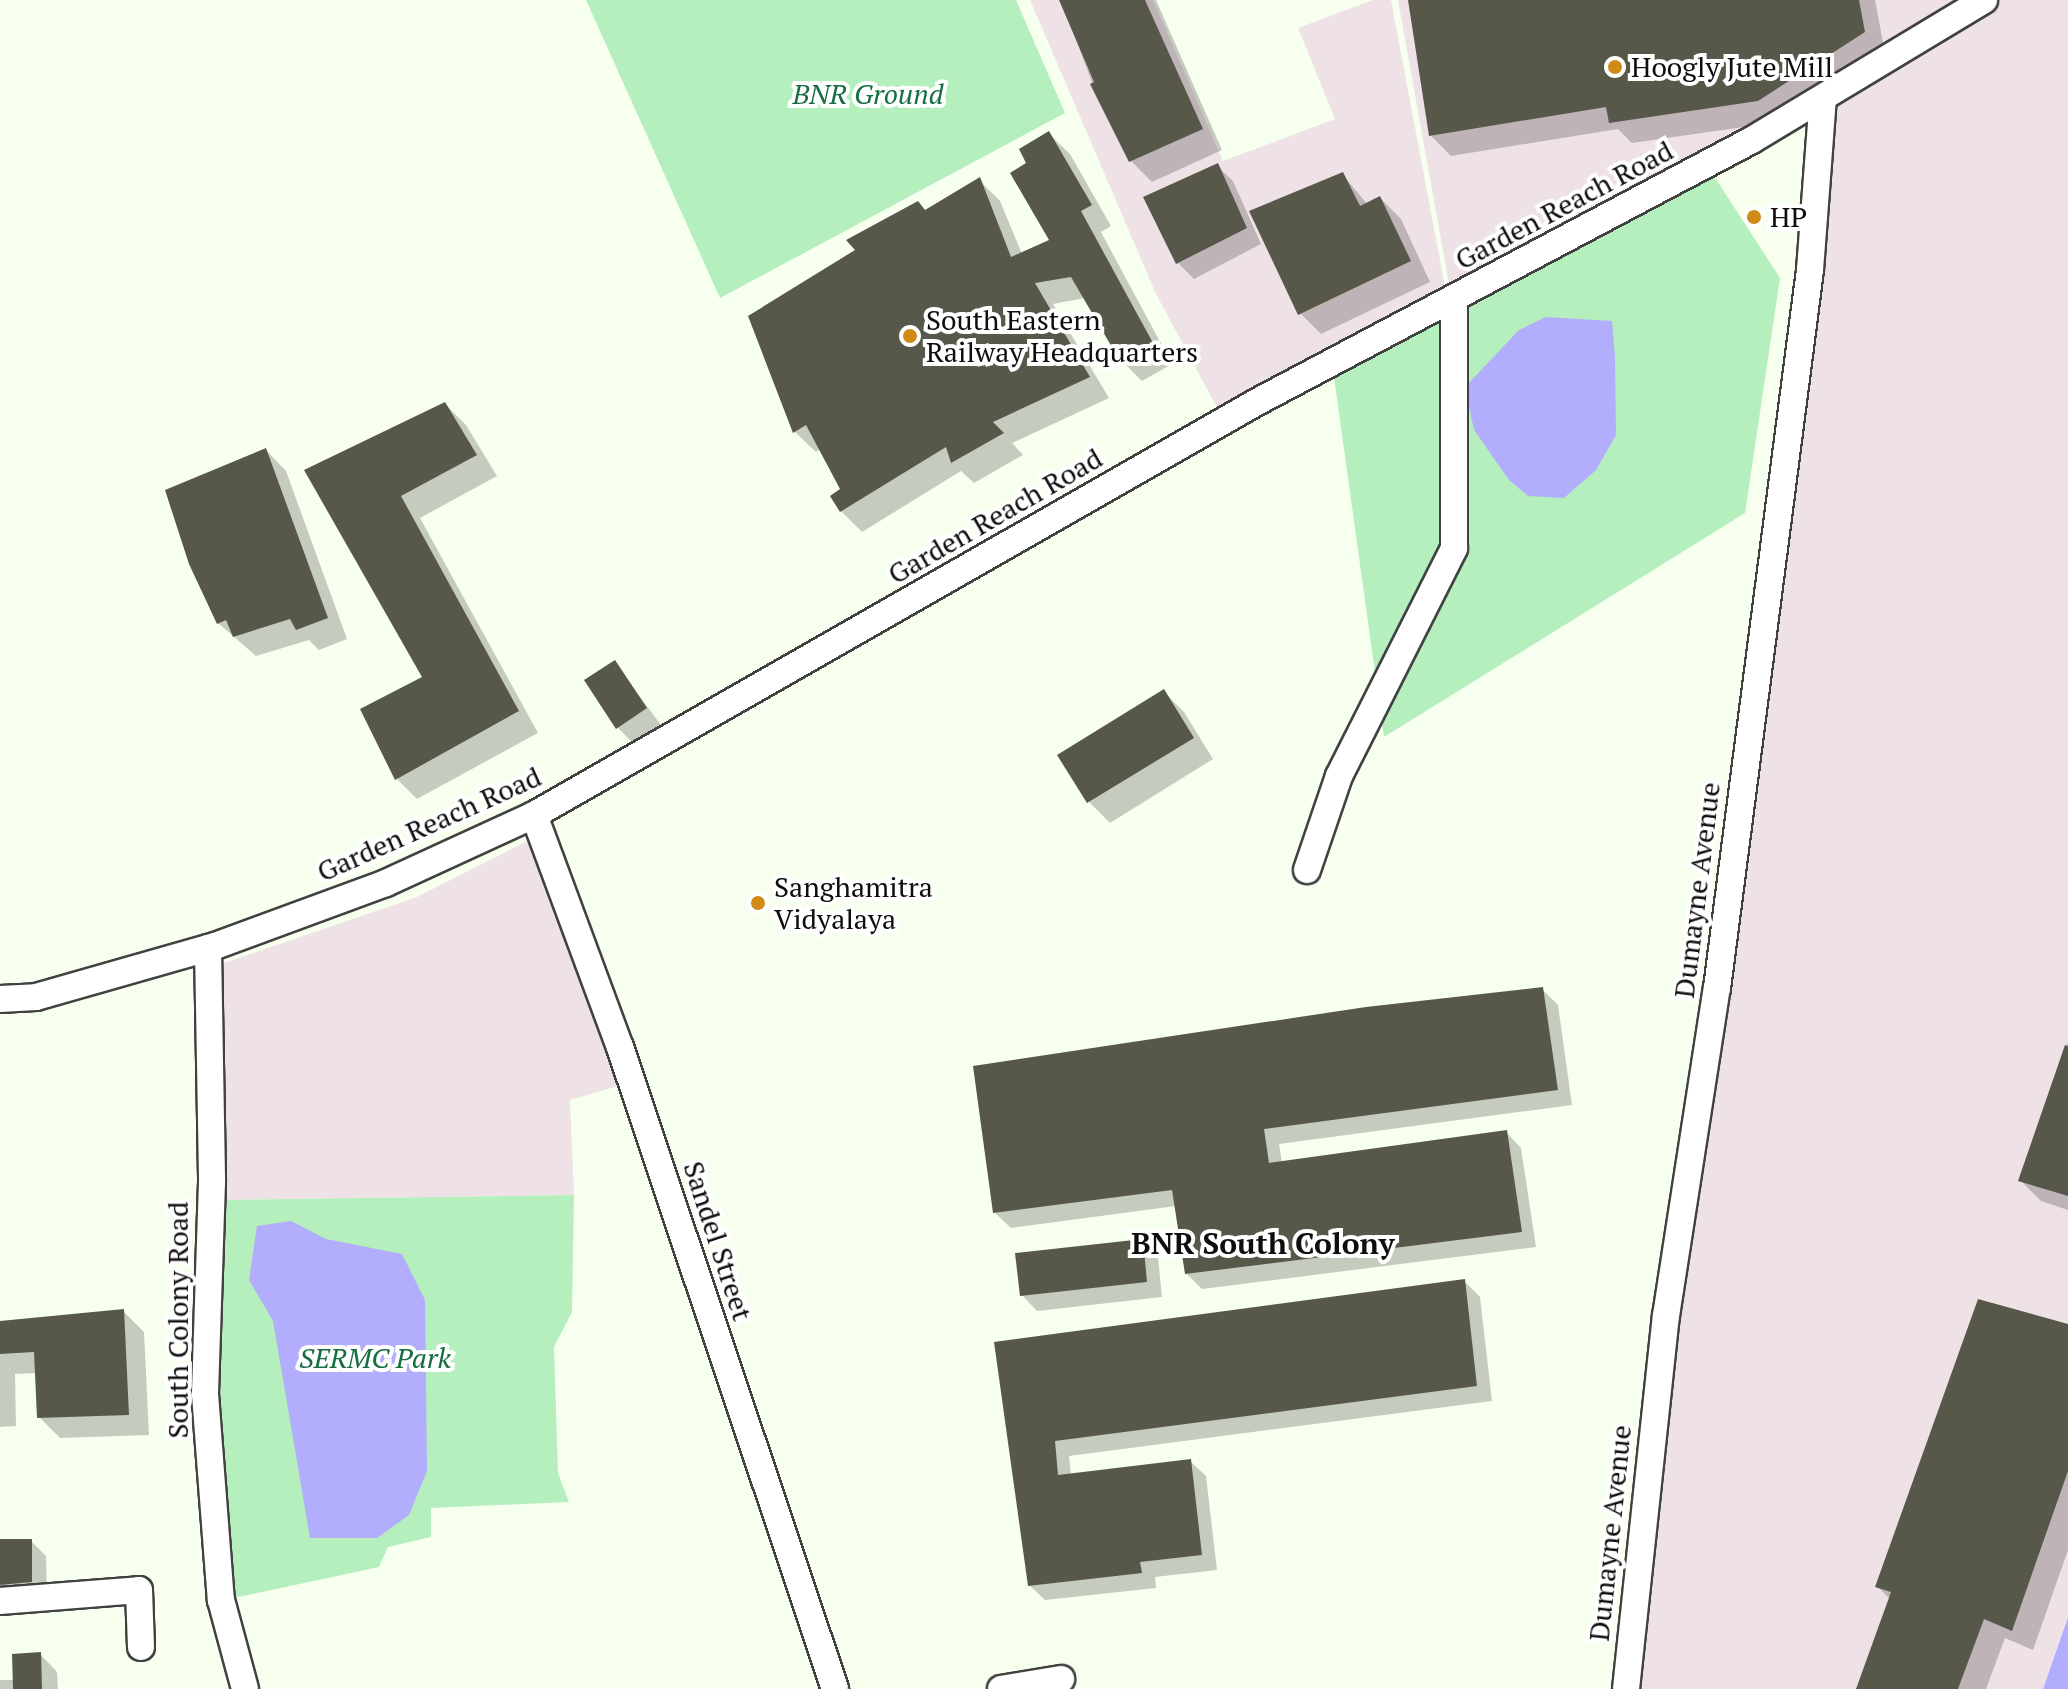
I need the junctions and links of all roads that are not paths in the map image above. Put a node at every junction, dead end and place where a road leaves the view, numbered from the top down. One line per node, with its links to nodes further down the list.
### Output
1 (1984, 0): 2 (street, Garden Reach Road)
2 (1823, 98): 3 (street, Garden Reach Road); 14 (street, Dumayne Avenue)
3 (1454, 301): 4 (street, Garden Reach Road); 5 (street)
4 (534, 815): 6 (street, Garden Reach Road); 12 (street, Sandel Street)
5 (1307, 870)
6 (208, 948): 7 (street, Garden Reach Road); 11 (street, South Colony Road)
7 (0, 999)
8 (0, 1601): 9 (street)
9 (141, 1647)
10 (1061, 1679): 13 (street)
11 (245, 1689)
12 (835, 1689)
13 (1001, 1689)
14 (1626, 1689)

